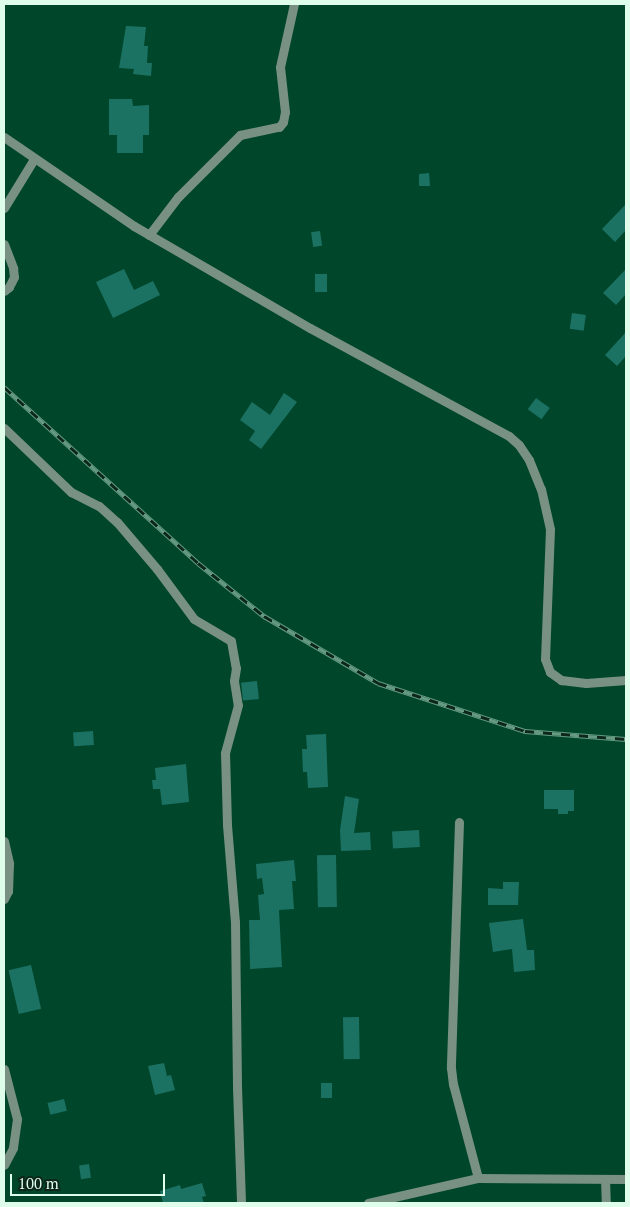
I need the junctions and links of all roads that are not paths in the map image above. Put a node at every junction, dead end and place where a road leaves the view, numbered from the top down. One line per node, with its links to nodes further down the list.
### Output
1 (294, 4): 5 (street)
2 (4, 137): 3 (street)
3 (34, 159): 4 (street); 5 (street)
4 (4, 208)
5 (149, 235): 9 (street)
6 (4, 244): 7 (street)
7 (4, 291)
8 (4, 428): 18 (street)
9 (626, 680)
10 (459, 822): 15 (street)
11 (4, 841): 12 (street)
12 (4, 899)
13 (4, 1069): 14 (street)
14 (4, 1164)
15 (478, 1178): 16 (street); 19 (street)
16 (605, 1179): 17 (street); 20 (street)
17 (626, 1179)
18 (241, 1203)
19 (368, 1203)
20 (606, 1203)

